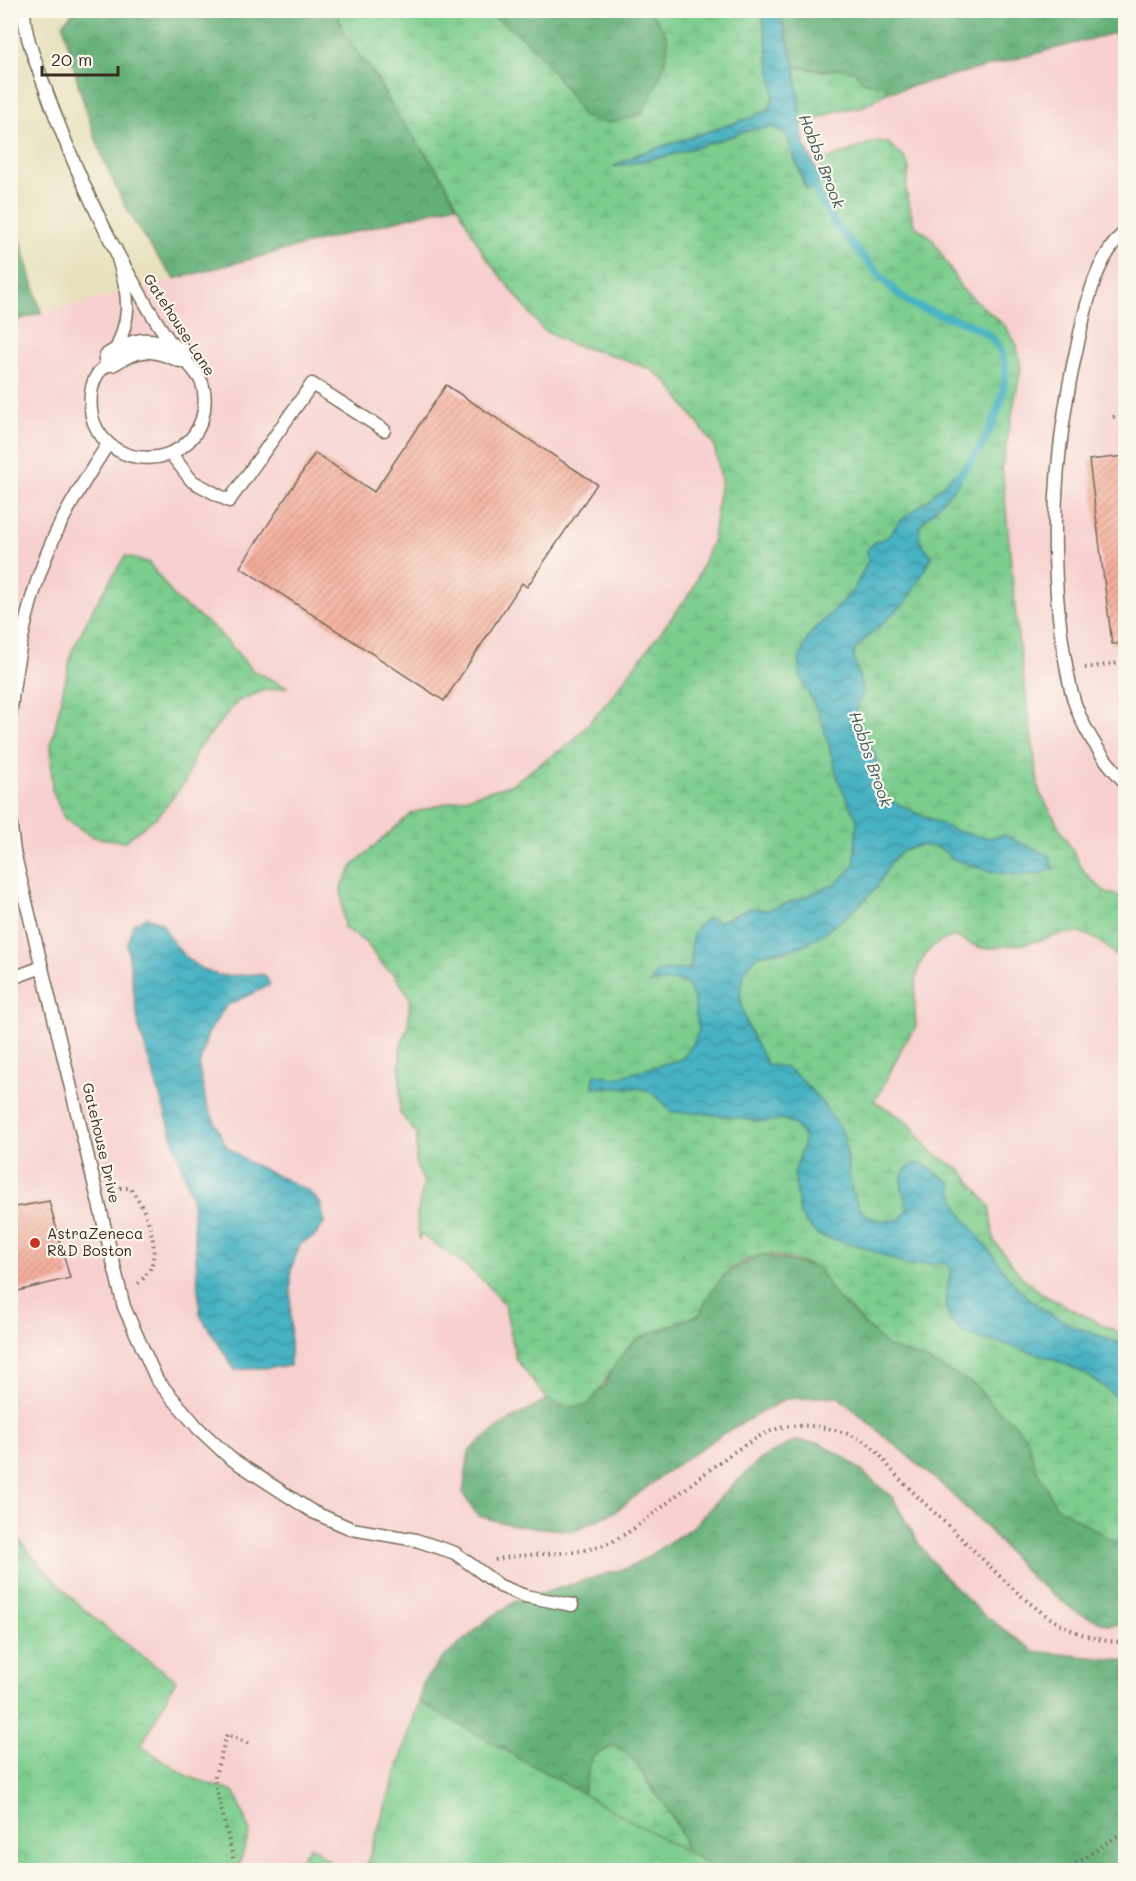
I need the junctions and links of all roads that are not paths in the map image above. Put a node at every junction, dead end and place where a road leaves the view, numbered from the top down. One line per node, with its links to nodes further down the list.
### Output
1 (24, 10): 3 (lane, Gatehouse Lane)
2 (1125, 231): 10 (lane)
3 (115, 248): 4 (lane, Gatehouse Lane); 5 (lane, Gatehouse Lane)
4 (181, 355): 5 (street); 8 (lane, Gatehouse Lane)
5 (111, 359): 7 (lane, Gatehouse Lane)
6 (384, 430): 8 (lane)
7 (108, 444): 8 (lane); 9 (lane)
8 (171, 454)
9 (10, 717)
10 (1125, 783)
11 (10, 820): 12 (lane, Gatehouse Drive)
12 (42, 967): 13 (lane); 14 (lane, Gatehouse Drive)
13 (10, 979)
14 (572, 1605)

